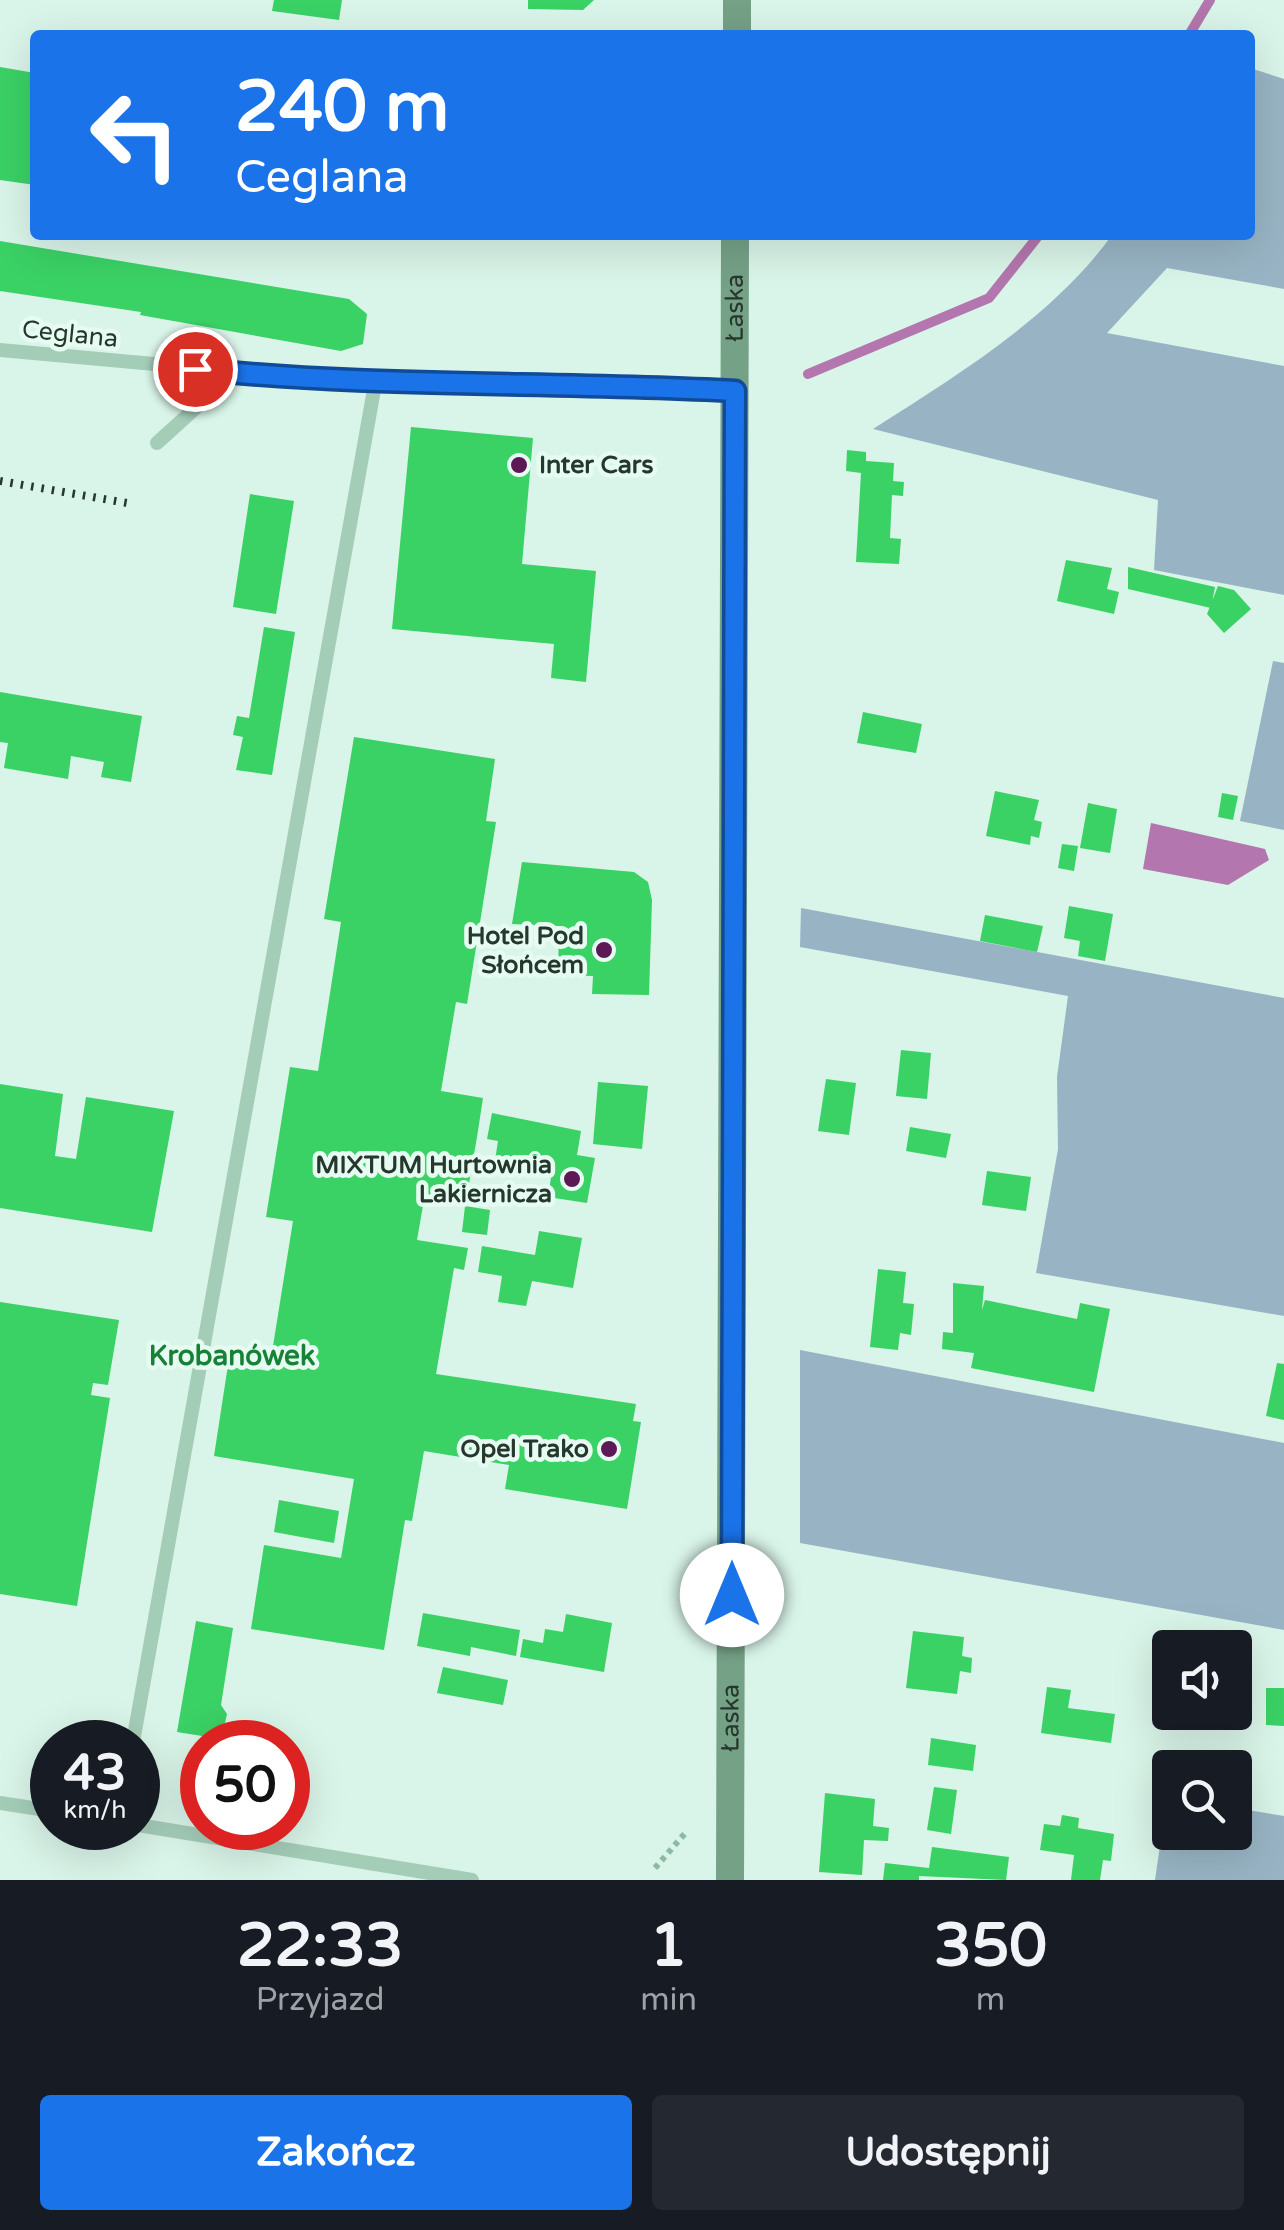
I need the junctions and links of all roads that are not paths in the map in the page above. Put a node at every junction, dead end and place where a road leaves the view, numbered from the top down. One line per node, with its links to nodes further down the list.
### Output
1 (737, 0): 2 (main road)
2 (737, 30)
3 (736, 240): 7 (main road, Łaska)
4 (0, 350): 5 (lane, Ceglana)
5 (234, 373): 6 (lane, Ceglana); 8 (lane)
6 (375, 384): 7 (lane, Ceglana); 9 (lane)
7 (735, 391): 14 (main road, Łaska)
8 (157, 443)
9 (137, 1720)
10 (0, 1802): 11 (lane)
11 (30, 1807)
12 (160, 1830): 13 (lane)
13 (472, 1880)
14 (730, 1880)

